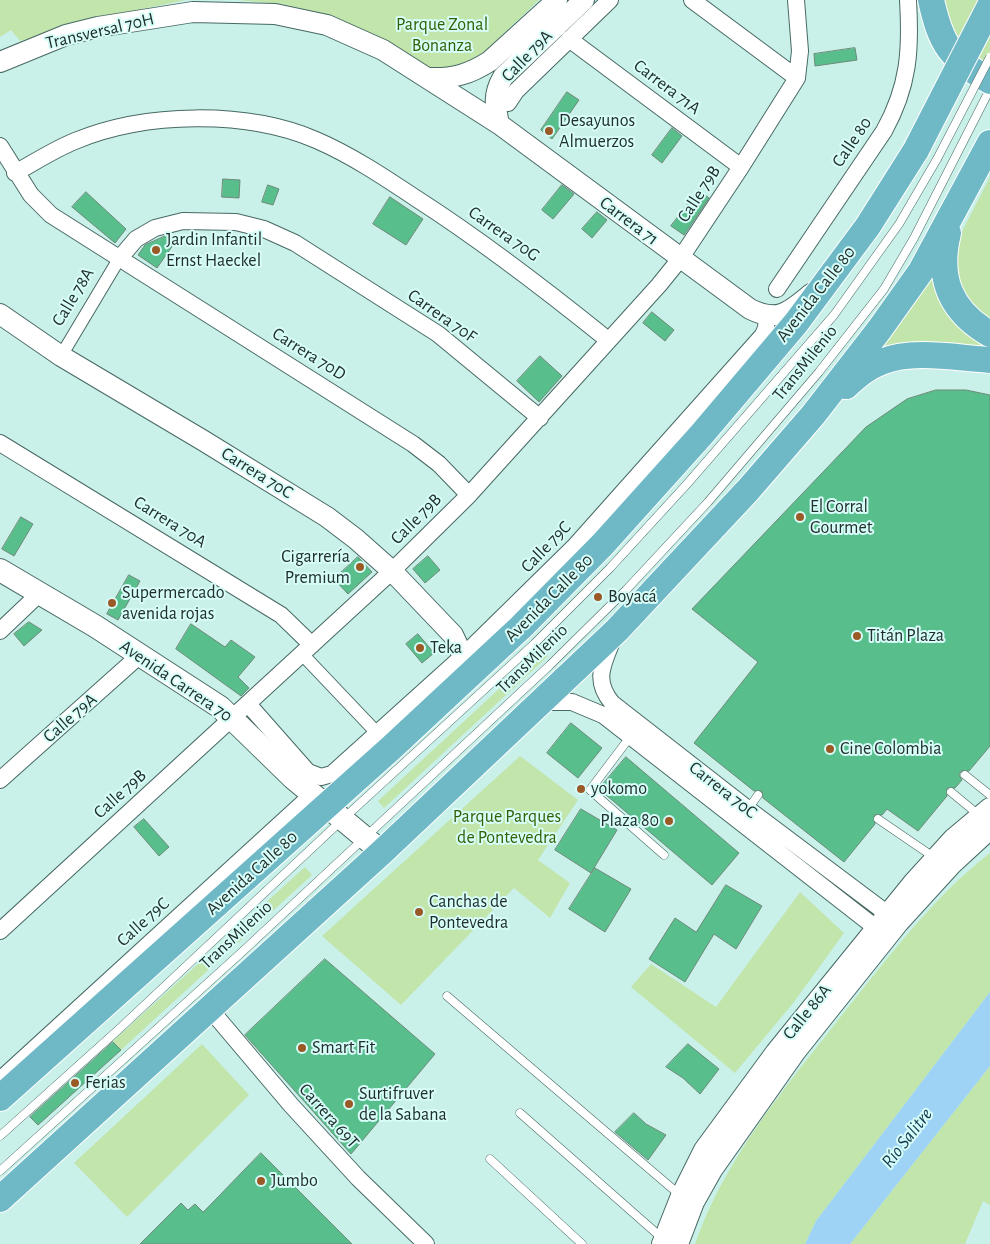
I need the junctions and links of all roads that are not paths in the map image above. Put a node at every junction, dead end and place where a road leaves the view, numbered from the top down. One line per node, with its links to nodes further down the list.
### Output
1 (557, 0): 12 (street, Calle 79A)
2 (584, 0): 17 (street, Calle 79A)
3 (610, 0): 9 (street, Calle 79A)
4 (692, 0): 13 (street)
5 (796, 0): 13 (street)
6 (908, 0): 28 (street, Calle 80)
7 (930, 0): 14 (highway)
8 (990, 6): 20 (highway, Avenida Calle 80, bridge)
9 (570, 38): 16 (street, Calle 79A); 21 (street, Carrera 71A)
10 (990, 57): 20 (lane, TransMilenio, bridge)
11 (0, 62): 12 (street, Transversal 70H)
12 (429, 78): 17 (street, Carrera 71)
13 (796, 78): 21 (street, Calle 79B)
14 (990, 81)
15 (990, 89): 22 (lane, TransMilenio)
16 (508, 102)
17 (499, 124): 26 (street, Carrera 71)
18 (990, 143): 22 (highway)
19 (0, 146): 23 (street, Carrera 70D)
20 (927, 154): 27 (highway, Avenida Calle 80); 56 (lane, TransMilenio)
21 (741, 167): 26 (street, Calle 79B)
22 (962, 171): 24 (highway); 60 (lane, TransMilenio)
23 (15, 173): 25 (street, Carrera 70D); 32 (street, Carrera 70G)
24 (956, 208): 31 (highway); 35 (highway)
25 (119, 259): 33 (street, Calle 78A); 36 (street, Carrera 70F); 38 (street, Carrera 70D)
26 (680, 259): 30 (street, Carrera 71); 32 (street, Calle 79B)
27 (831, 277): 30 (street); 46 (highway, Avenida Calle 80)
28 (777, 289)
29 (0, 314): 33 (street, Carrera 70C)
30 (767, 316): 46 (street, Calle 79C)
31 (990, 334)
32 (608, 340): 36 (street, Calle 79B)
33 (61, 356): 40 (street, Carrera 70C)
34 (990, 360): 35 (highway)
35 (813, 415): 42 (highway)
36 (540, 418): 38 (street, Calle 79B)
37 (0, 443): 44 (street, Carrera 70A)
38 (469, 495): 40 (street, Calle 79B)
39 (0, 570): 41 (main road, Avenida Carrera 70)
40 (392, 571): 44 (street, Calle 79B); 46 (street, Carrera 70C)
41 (40, 593): 43 (street); 45 (main road, Avenida Carrera 70)
42 (617, 630): 47 (highway); 57 (street, Carrera 70C)
43 (0, 631)
44 (307, 650): 48 (street, Calle 79B); 49 (street, Carrera 70A)
45 (140, 655): 48 (main road, Avenida Carrera 70); 52 (street, Calle 79A)
46 (464, 668): 49 (street, Calle 79C); 56 (highway, Avenida Calle 80)
47 (543, 702): 50 (street, Carrera 70C); 60 (highway)
48 (241, 711): 56 (main road, Avenida Carrera 70); 64 (street, Calle 79B)
49 (378, 734): 56 (street, Calle 79C)
50 (630, 737): 61 (lane); 63 (street, Carrera 70C)
51 (966, 775): 55 (lane)
52 (0, 780)
53 (951, 792): 58 (lane)
54 (758, 795): 57 (lane)
55 (990, 795)
56 (326, 799): 60 (main road, Avenida Carrera 70); 67 (street, Calle 79C); 68 (highway, Avenida Calle 80); 70 (lane, TransMilenio)
57 (748, 810): 63 (street, Carrera 70C)
58 (987, 819): 62 (street, Calle 86A); 63 (street, Calle 86A)
59 (878, 820): 62 (lane)
60 (373, 844): 66 (highway); 72 (lane, TransMilenio)
61 (664, 855)
62 (935, 858): 63 (street, Calle 86A)
63 (887, 925): 73 (street, Calle 86A); 75 (street, Calle 86A)
64 (0, 931)
65 (447, 996): 73 (lane)
66 (209, 1008): 74 (highway); 76 (street, Carrera 69T)
67 (0, 1080)
68 (0, 1098)
69 (520, 1113): 75 (lane)
70 (0, 1136)
71 (490, 1159): 77 (lane)
72 (0, 1171)
73 (681, 1196): 75 (street, Calle 86A)
74 (0, 1200)
75 (668, 1242)
76 (426, 1244)
77 (582, 1244)

